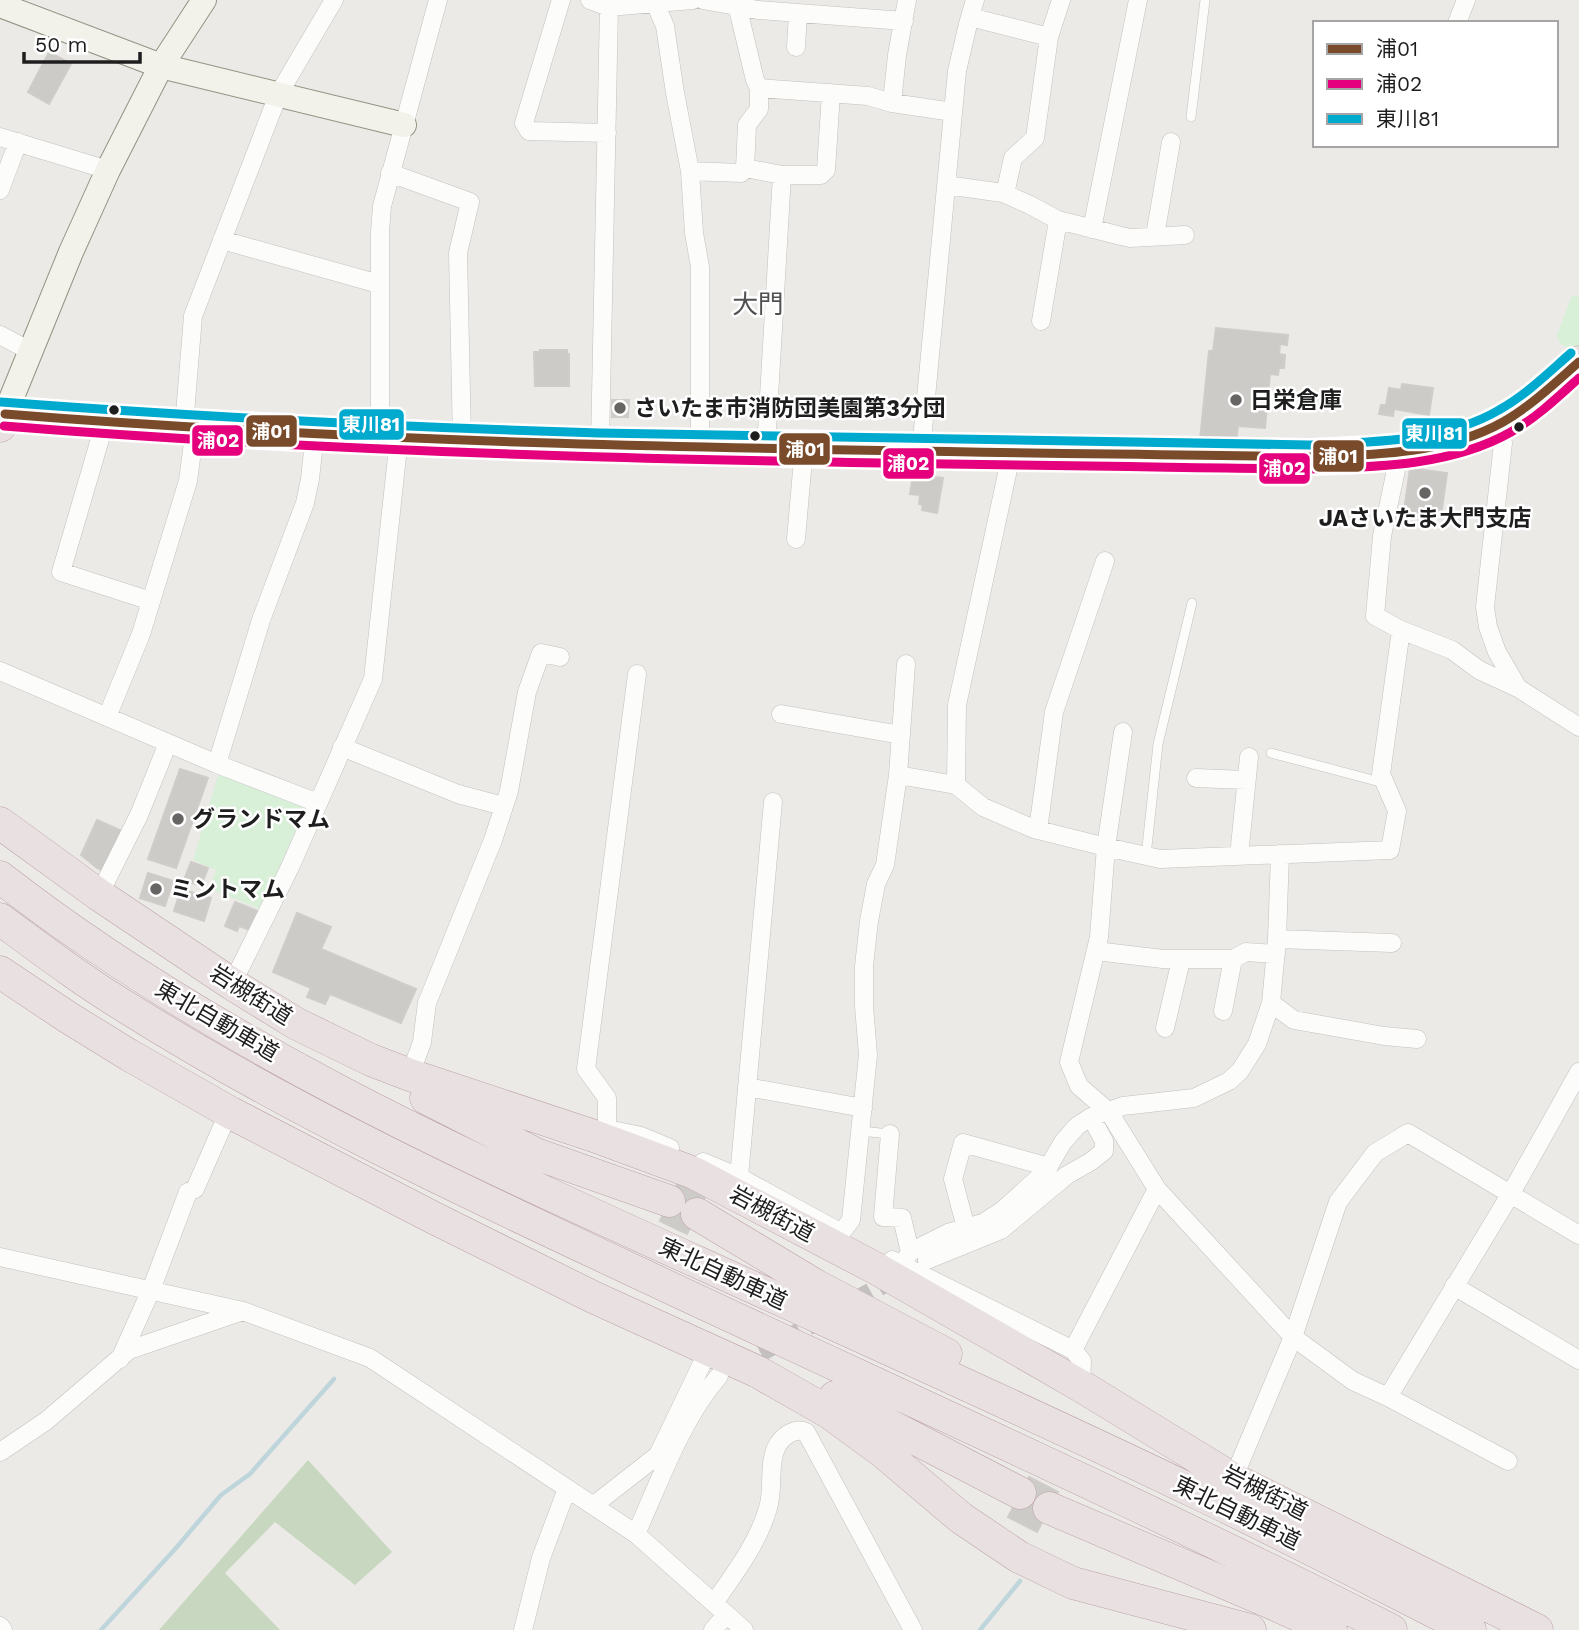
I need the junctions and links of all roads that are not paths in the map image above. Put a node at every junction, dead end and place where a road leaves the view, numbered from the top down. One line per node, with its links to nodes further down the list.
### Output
1 (204, 0): 23 (street)
2 (334, 0): 26 (street)
3 (438, 0): 30 (street)
4 (561, 0): 31 (street)
5 (590, 0): 16 (street)
6 (693, 0): 13 (street)
7 (703, 0): 14 (street)
8 (907, 0): 19 (street)
9 (1061, 0): 21 (street)
10 (1138, 0): 44 (street)
11 (1205, 0): 29 (lane)
12 (1466, 0): 20 (street)
13 (655, 3): 16 (street); 37 (street)
14 (737, 5): 18 (street); 24 (street)
15 (14, 6): 23 (street)
16 (609, 7): 31 (street)
17 (972, 9): 21 (street); 28 (street)
18 (798, 13): 19 (street); 22 (street)
19 (904, 20): 27 (street)
20 (1458, 21)
21 (1049, 37): 42 (street)
22 (796, 47)
23 (161, 66): 26 (street); 36 (street)
24 (759, 88): 25 (street); 35 (street)
25 (831, 93): 27 (street); 39 (street)
26 (278, 96): 30 (street); 47 (street)
27 (892, 103): 28 (street)
28 (953, 112): 40 (street)
29 (1191, 117)
30 (404, 125): 38 (street)
31 (607, 133): 60 (street)
32 (0, 137): 33 (street)
33 (18, 142): 36 (street); 41 (street)
34 (1171, 142): 46 (street)
35 (745, 168): 37 (street); 39 (street)
36 (108, 170): 51 (street)
37 (690, 171): 61 (street)
38 (390, 173): 48 (street); 59 (street)
39 (782, 175): 62 (street)
40 (946, 185): 42 (street); 64 (street)
41 (0, 190)
42 (1005, 194): 43 (street)
43 (1058, 220): 44 (street); 49 (street)
44 (1092, 229): 46 (street)
45 (1185, 235): 46 (street)
46 (1156, 236)
47 (222, 240): 48 (street); 55 (street)
48 (379, 284): 58 (street)
49 (1041, 321)
50 (0, 335): 51 (street)
51 (30, 351): 53 (street)
52 (1579, 362): 56 (highway)
53 (2, 418): 54 (highway)
54 (105, 422): 55 (highway); 69 (street)
55 (189, 426): 57 (highway); 69 (street)
56 (1495, 427): 66 (highway); 76 (street)
57 (315, 433): 58 (highway); 86 (street)
58 (389, 438): 59 (highway); 83 (street)
59 (463, 440): 60 (highway)
60 (600, 445): 61 (highway)
61 (700, 447): 62 (highway)
62 (766, 448): 63 (highway)
63 (804, 448): 64 (highway); 67 (street)
64 (921, 450): 65 (highway)
65 (1012, 451): 66 (highway); 91 (street)
66 (1400, 451): 71 (street)
67 (796, 539)
68 (1105, 561): 96 (street)
69 (151, 601): 78 (street)
70 (1192, 603): 99 (lane)
71 (1401, 630): 76 (street); 90 (street)
72 (560, 657): 94 (street)
73 (906, 664): 81 (street)
74 (0, 671): 78 (street)
75 (637, 674): 123 (street)
76 (1518, 688): 79 (street)
77 (781, 714): 81 (street)
78 (107, 717): 82 (street)
79 (1579, 727)
80 (1123, 732): 97 (street)
81 (901, 735): 87 (street)
82 (168, 743): 86 (street); 102 (street)
83 (342, 747): 93 (street); 94 (street)
84 (1271, 753): 90 (lane)
85 (1249, 757): 89 (street)
86 (217, 764): 93 (street)
87 (898, 775): 91 (street); 119 (street)
88 (1195, 778): 89 (street)
89 (1247, 780): 100 (street)
90 (1384, 783): 98 (street)
91 (956, 785): 96 (street)
92 (774, 802): 118 (street)
93 (318, 803): 110 (street)
94 (503, 806): 117 (street)
95 (0, 823): 102 (highway, 岩槻街道)
96 (1038, 830): 97 (street)
97 (1106, 847): 99 (street); 106 (street)
98 (1280, 854): 100 (street); 105 (street)
99 (1146, 856): 100 (street)
100 (1239, 856)
101 (0, 877): 146 (highway, 東北自動車道)
102 (99, 895): 110 (highway, 岩槻街道)
103 (0, 919): 164 (highway, 東北自動車道)
104 (1392, 943): 105 (street)
105 (1276, 947): 107 (street); 111 (street)
106 (1096, 951): 108 (street); 121 (street)
107 (1233, 959): 108 (street); 112 (street)
108 (1181, 960): 113 (street)
109 (0, 972): 120 (highway)
110 (232, 984): 115 (highway, 岩槻街道)
111 (1271, 1003): 114 (street); 121 (street)
112 (1223, 1011)
113 (1165, 1028)
114 (1417, 1039)
115 (371, 1060): 117 (highway, 岩槻街道); 146 (highway)
116 (1579, 1072): 128 (street)
117 (410, 1075): 123 (highway, 岩槻街道)
118 (747, 1087): 119 (street); 126 (street)
119 (863, 1108): 122 (street)
120 (231, 1113): 136 (street); 142 (highway)
121 (1100, 1114): 125 (street); 127 (street); 134 (street)
122 (860, 1131): 124 (lane); 130 (street)
123 (601, 1133): 126 (street); 144 (highway, 岩槻街道)
124 (890, 1134): 133 (street)
125 (1049, 1167): 129 (street); 129 (street)
126 (739, 1177): 130 (street)
127 (1157, 1189): 138 (street); 139 (street)
128 (1510, 1195): 131 (street); 135 (street); 138 (street)
129 (966, 1228): 133 (street)
130 (841, 1233): 133 (street)
131 (1579, 1235)
132 (0, 1257): 136 (street)
133 (906, 1259): 139 (street)
134 (927, 1260)
135 (1454, 1286): 141 (street); 145 (street)
136 (151, 1290): 137 (street); 140 (street)
137 (243, 1311): 140 (street); 150 (street)
138 (1293, 1337): 145 (street); 149 (street)
139 (1073, 1350): 144 (street)
140 (120, 1359): 147 (street)
141 (1579, 1360)
142 (714, 1362): 143 (highway); 152 (street); 154 (street)
143 (758, 1372): 151 (highway); 162 (highway)
144 (1081, 1386): 149 (highway, 岩槻街道)
145 (1388, 1397): 148 (street)
146 (1040, 1420): 165 (highway, 東北自動車道)
147 (0, 1452)
148 (1508, 1461)
149 (1233, 1479): 166 (highway, 岩槻街道)
150 (568, 1489): 152 (street); 158 (street)
151 (1020, 1493)
152 (594, 1505): 154 (street)
153 (1049, 1508): 163 (highway)
154 (636, 1534): 155 (street)
155 (720, 1609): 159 (street); 160 (street); 161 (street)
156 (0, 1626): 157 (street)
157 (4, 1630)
158 (523, 1630)
159 (713, 1630)
160 (744, 1630)
161 (913, 1630)
162 (1250, 1630)
163 (1331, 1630)
164 (1391, 1630)
165 (1470, 1630)
166 (1537, 1630)

